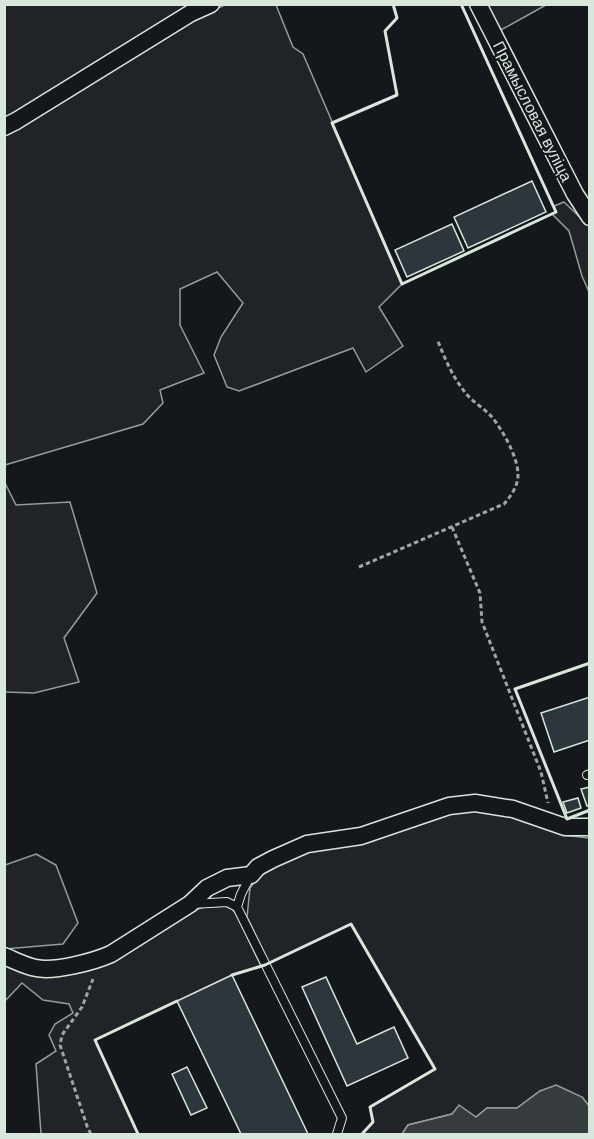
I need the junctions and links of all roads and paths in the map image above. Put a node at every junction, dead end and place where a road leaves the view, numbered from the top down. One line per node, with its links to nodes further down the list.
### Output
1 (211, 4): 3 (street)
2 (478, 4): 4 (street, Прамысловая вуліца)
3 (4, 127)
4 (590, 217)
5 (437, 339): 6 (path)
6 (452, 527): 7 (path); 8 (path)
7 (359, 567)
8 (553, 823): 9 (street); 10 (street)
9 (590, 827)
10 (251, 875): 11 (street); 12 (lane)
11 (190, 904): 12 (lane); 14 (street)
12 (237, 907): 16 (lane)
13 (4, 956): 14 (street)
14 (100, 959): 15 (path)
15 (91, 1134)
16 (337, 1134)

